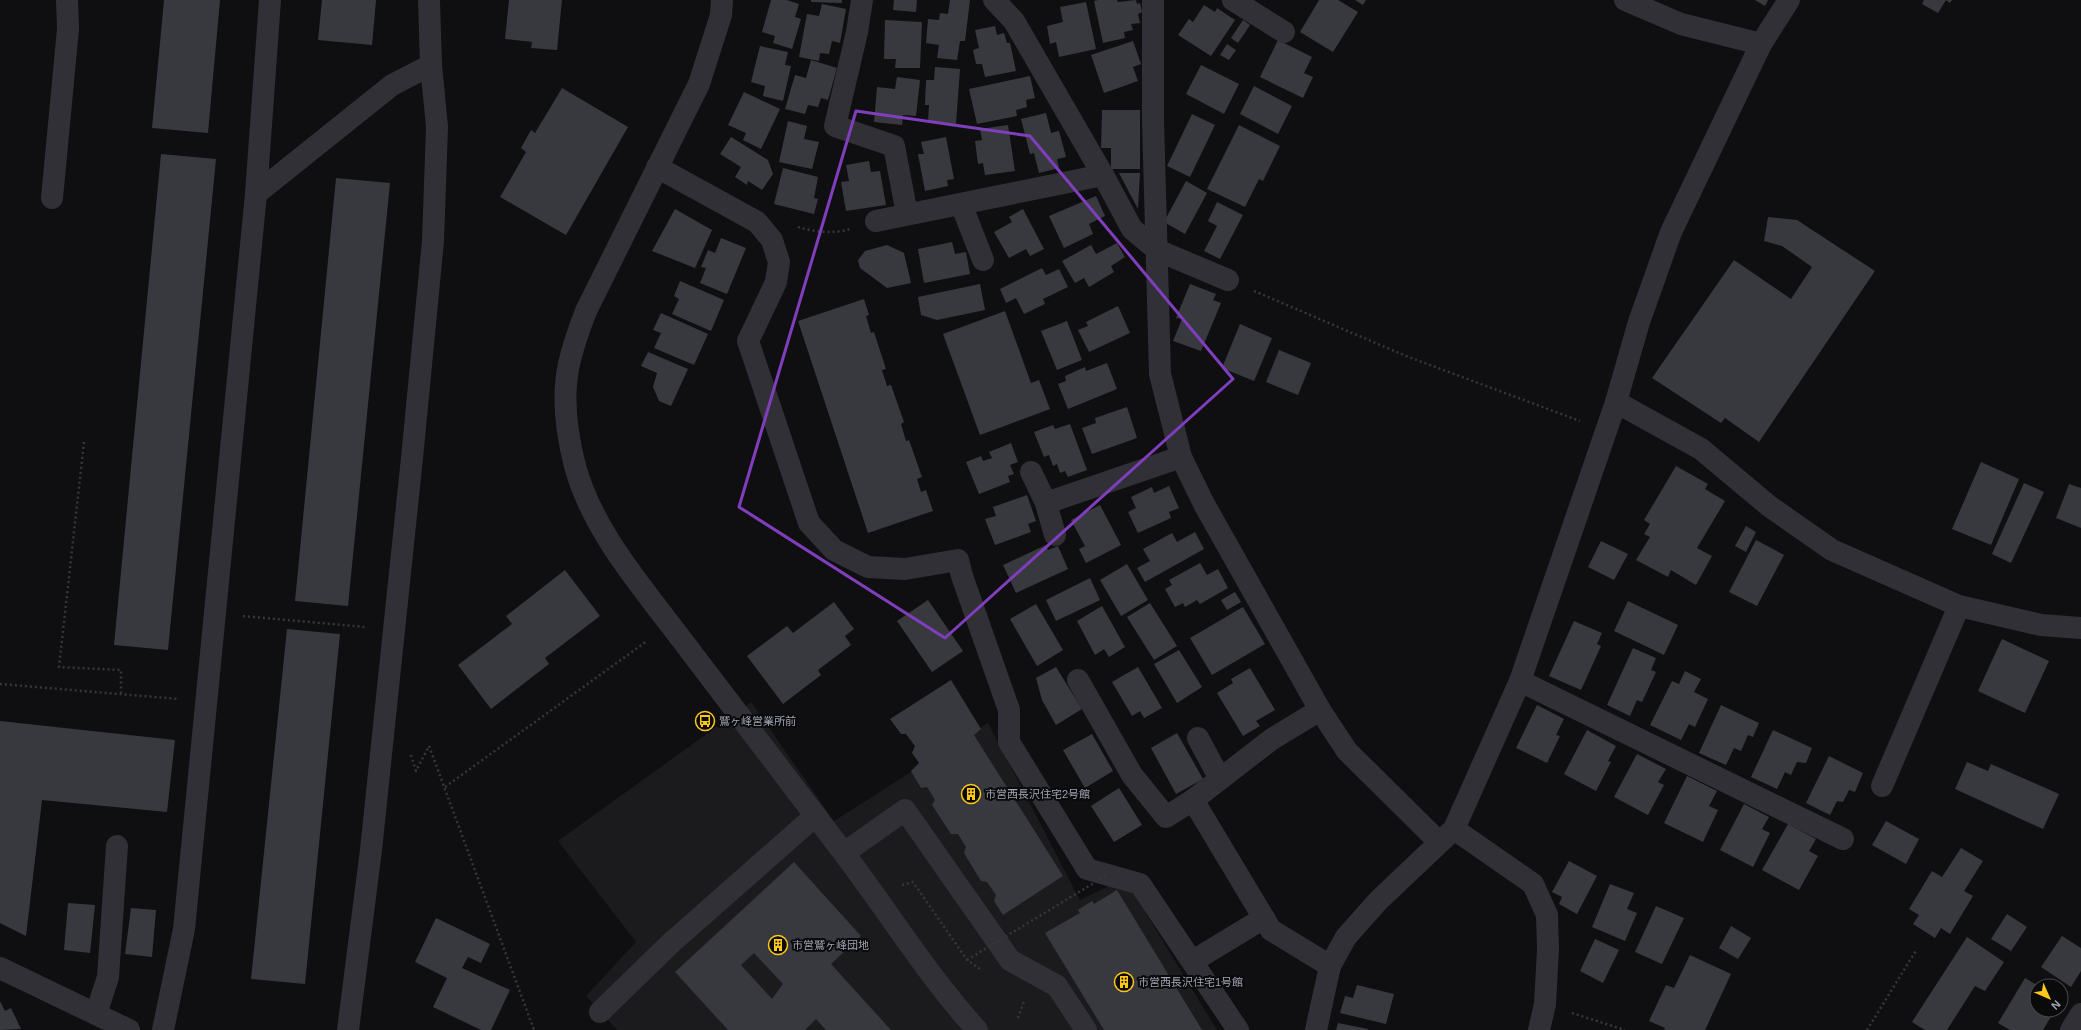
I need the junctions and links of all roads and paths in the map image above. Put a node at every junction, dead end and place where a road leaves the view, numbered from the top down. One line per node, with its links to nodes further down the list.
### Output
1 (67, 0): 17 (street)
2 (270, 0): 16 (street)
3 (429, 0): 13 (street)
4 (722, 0): 14 (street)
5 (862, 0): 19 (street)
6 (994, 0): 15 (street)
7 (1153, 0): 22 (street)
8 (1233, 0): 11 (street)
9 (1625, 0): 12 (street)
10 (1788, 0): 12 (street)
11 (1284, 32)
12 (1762, 44): 25 (street)
13 (431, 65): 16 (street); 67 (street)
14 (657, 167): 21 (street); 49 (street)
15 (1103, 175): 18 (street); 22 (street)
16 (256, 194): 33 (street)
17 (52, 198)
18 (961, 204): 19 (street); 23 (street)
19 (907, 214): 20 (street)
20 (876, 221): 21 (path)
21 (757, 222): 54 (street)
22 (1157, 250): 24 (street); 28 (street)
23 (983, 260)
24 (1228, 280): 26 (path)
25 (1616, 402): 26 (street); 32 (street)
26 (1605, 430): 38 (street)
27 (84, 442): 40 (path)
28 (1181, 457): 30 (street); 42 (street)
29 (1031, 472): 30 (street)
30 (1046, 503): 31 (street)
31 (1056, 535)
32 (1958, 606): 35 (street); 46 (street)
33 (214, 614): 34 (path); 41 (street)
34 (367, 627)
35 (2081, 628)
36 (649, 639): 47 (path)
37 (1078, 680): 48 (street)
38 (1520, 681): 50 (street); 51 (street)
39 (0, 684): 40 (path)
40 (121, 693): 41 (path)
41 (206, 702): 66 (street)
42 (1320, 710): 45 (street); 50 (street)
43 (1198, 738): 45 (street)
44 (410, 750): 47 (path)
45 (1220, 779): 48 (street)
46 (1882, 786)
47 (445, 787): 68 (path)
48 (1193, 800): 56 (street)
49 (815, 816): 53 (street); 62 (street)
50 (1446, 835): 59 (street); 61 (street)
51 (1843, 838)
52 (117, 846): 63 (street)
53 (844, 853): 69 (street); 70 (street)
54 (1107, 875): 55 (path, bridge); 58 (street)
55 (900, 886)
56 (1264, 918): 58 (street); 59 (street)
57 (1917, 949): 75 (path)
58 (1193, 961): 71 (street)
59 (1330, 966): 72 (street)
60 (0, 968): 63 (street)
61 (1545, 1004): 73 (street); 74 (path)
62 (600, 1012)
63 (96, 1014): 65 (street)
64 (2081, 1014): 76 (street)
65 (129, 1030)
66 (163, 1030)
67 (348, 1030)
68 (534, 1030)
69 (977, 1030)
70 (1086, 1030)
71 (1238, 1030)
72 (1316, 1030)
73 (1539, 1030)
74 (1625, 1030)
75 (1867, 1030)
76 (2071, 1030)

